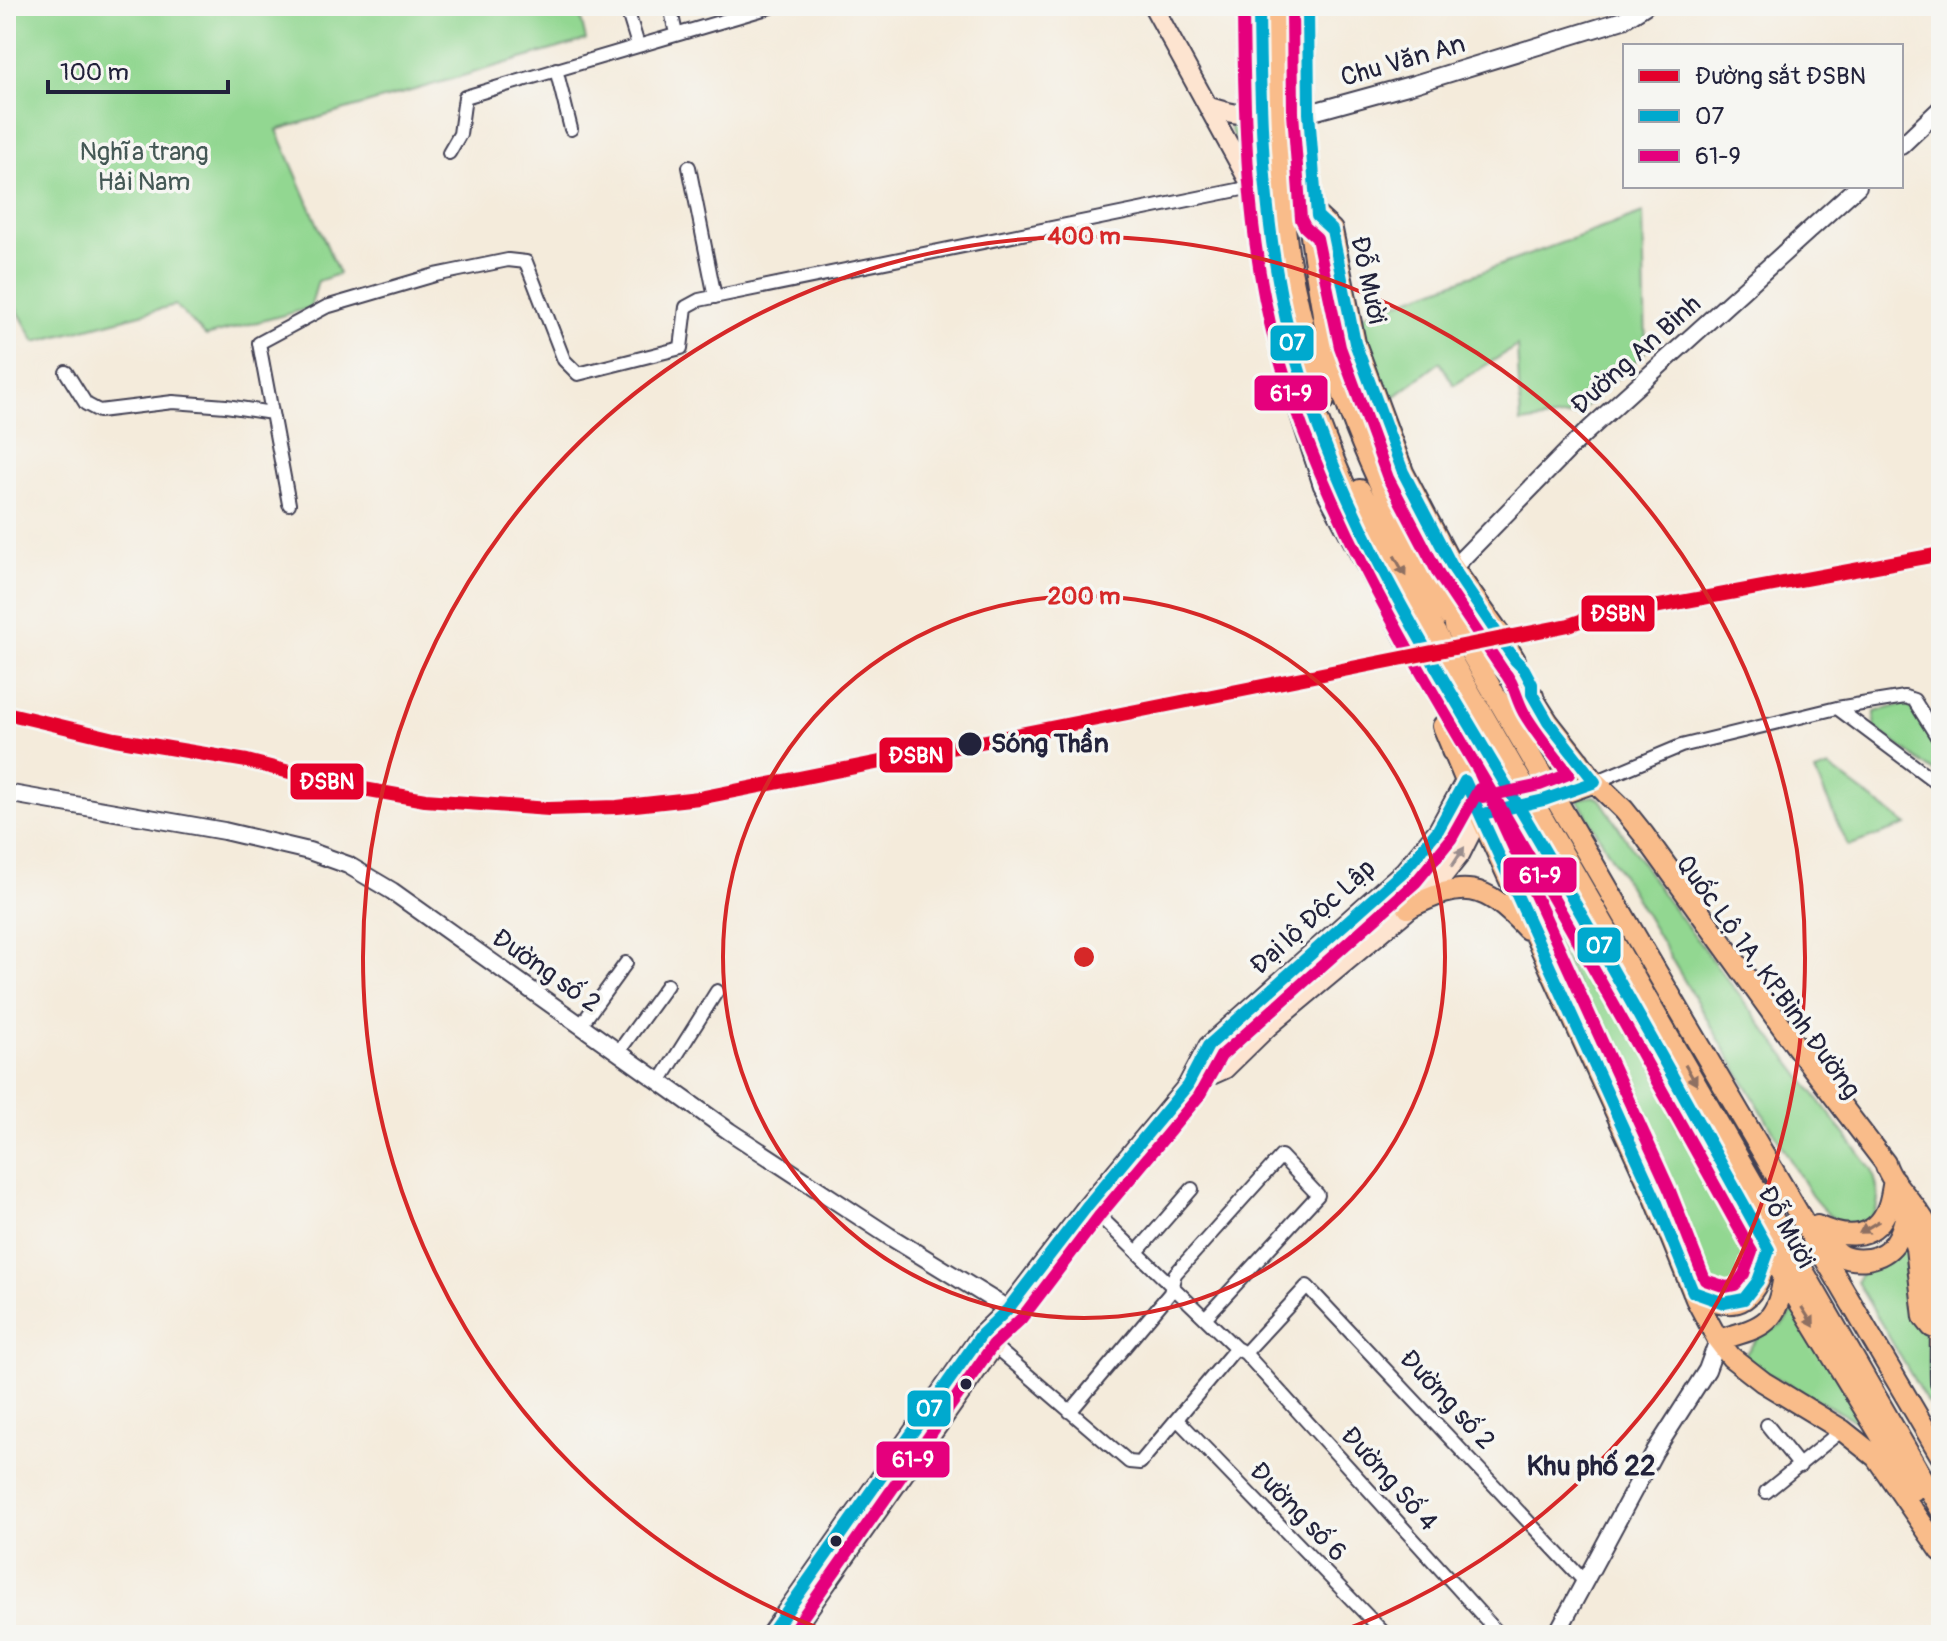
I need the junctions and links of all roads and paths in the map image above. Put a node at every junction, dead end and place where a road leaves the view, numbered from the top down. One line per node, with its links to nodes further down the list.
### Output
1 (626, 6): 11 (street)
2 (670, 6): 10 (street)
3 (774, 6): 10 (street)
4 (1153, 6): 14 (main road)
5 (1259, 6): 13 (highway)
6 (1274, 6): 13 (highway)
7 (1296, 6): 16 (highway, Đỗ Mười)
8 (1308, 6): 16 (highway, Đỗ Mười)
9 (1645, 6): 16 (street, Chu Văn An)
10 (676, 34): 11 (street)
11 (638, 45): 12 (street)
12 (556, 69): 17 (street); 19 (street)
13 (1269, 106): 14 (main road); 24 (highway); 25 (highway)
14 (1210, 107): 21 (main road)
15 (1941, 108): 18 (street)
16 (1305, 114): 23 (highway); 31 (highway, Đỗ Mười)
17 (571, 129)
18 (1903, 144)
19 (449, 153)
20 (689, 167): 26 (street)
21 (1252, 187): 24 (main road); 26 (street)
22 (1856, 188): 30 (street, Đường An Bình)
23 (1317, 216): 30 (highway, Đỗ Mười); 31 (highway, Đỗ Mười)
24 (1270, 220): 25 (main road); 31 (highway)
25 (1288, 251): 31 (highway, one-way to 31)
26 (715, 297): 28 (street)
27 (66, 372): 28 (street)
28 (272, 413): 29 (street)
29 (289, 504)
30 (1453, 568): 32 (highway, Đỗ Mười)
31 (1436, 631): 56 (highway, Đỗ Mười, bridge); 58 (highway, Đỗ Mười, one-way to 58, bridge)
32 (1533, 695): 34 (highway, Đỗ Mười); 36 (highway)
33 (1837, 708): 35 (street); 39 (street); 40 (street)
34 (1552, 727): 36 (highway); 37 (highway, Đỗ Mười)
35 (1941, 743)
36 (1452, 751): 38 (highway)
37 (1579, 761): 38 (highway); 39 (highway, Đỗ Mười)
38 (1465, 781): 42 (highway); 51 (main road, Đại lộ Độc Lập)
39 (1595, 782): 42 (highway); 52 (highway, Đỗ Mười)
40 (1941, 786)
41 (6, 793): 48 (street, Đường số 2)
42 (1480, 815): 43 (main road, Đại lộ Độc Lập, one-way to 42); 44 (highway)
43 (1408, 908): 44 (highway); 51 (main road, Đại lộ Độc Lập)
44 (1538, 941): 62 (highway)
45 (626, 963): 48 (street)
46 (667, 985): 49 (street)
47 (717, 991): 50 (street)
48 (581, 1025): 49 (street, Đường số 2)
49 (619, 1051): 50 (street, Đường số 2)
50 (661, 1080): 63 (street, Đường số 2)
51 (1187, 1086): 54 (main road, Đại lộ Độc Lập)
52 (1891, 1177): 55 (highway); 56 (highway, one-way to 56); 65 (highway)
53 (1192, 1189): 59 (street)
54 (1088, 1205): 59 (street, Đường Số 4); 63 (main road, Đại lộ Độc Lập)
55 (1906, 1213): 57 (highway); 65 (highway)
56 (1809, 1222): 57 (highway, Đỗ Mười); 75 (highway, Đỗ Mười)
57 (1828, 1245): 74 (highway, Đỗ Mười)
58 (1778, 1248): 60 (highway); 62 (highway); 78 (highway, Đỗ Mười)
59 (1137, 1252): 61 (street, Đường Số 4)
60 (1784, 1277): 66 (highway); 79 (highway, Đỗ Mười, one-way to 79)
61 (1172, 1284): 64 (street, Đường Số 4); 64 (street); 70 (street)
62 (1693, 1292): 66 (highway)
63 (1008, 1309): 67 (main road, Đại lộ Độc Lập); 82 (main road, Đại lộ Độc Lập)
64 (1206, 1317): 68 (street, Đường Số 4)
65 (1941, 1330): 69 (highway)
66 (1718, 1340): 73 (highway); 81 (street)
67 (994, 1346): 70 (street); 83 (main road, Đại lộ Độc Lập)
68 (1241, 1350): 71 (street); 81 (street, Đường số 2); 85 (street, Đường Số 4)
69 (1941, 1383)
70 (1070, 1412): 71 (street)
71 (1178, 1420): 84 (street, Đường số 6)
72 (1767, 1425): 76 (street)
73 (1842, 1430): 76 (street); 80 (highway)
74 (1941, 1436)
75 (1941, 1456)
76 (1800, 1466): 77 (street)
77 (1766, 1492)
78 (1941, 1510)
79 (1941, 1534)
80 (1941, 1551)
81 (1584, 1581): 86 (street)
82 (770, 1635)
83 (790, 1635)
84 (1386, 1635)
85 (1500, 1635)
86 (1556, 1635)

